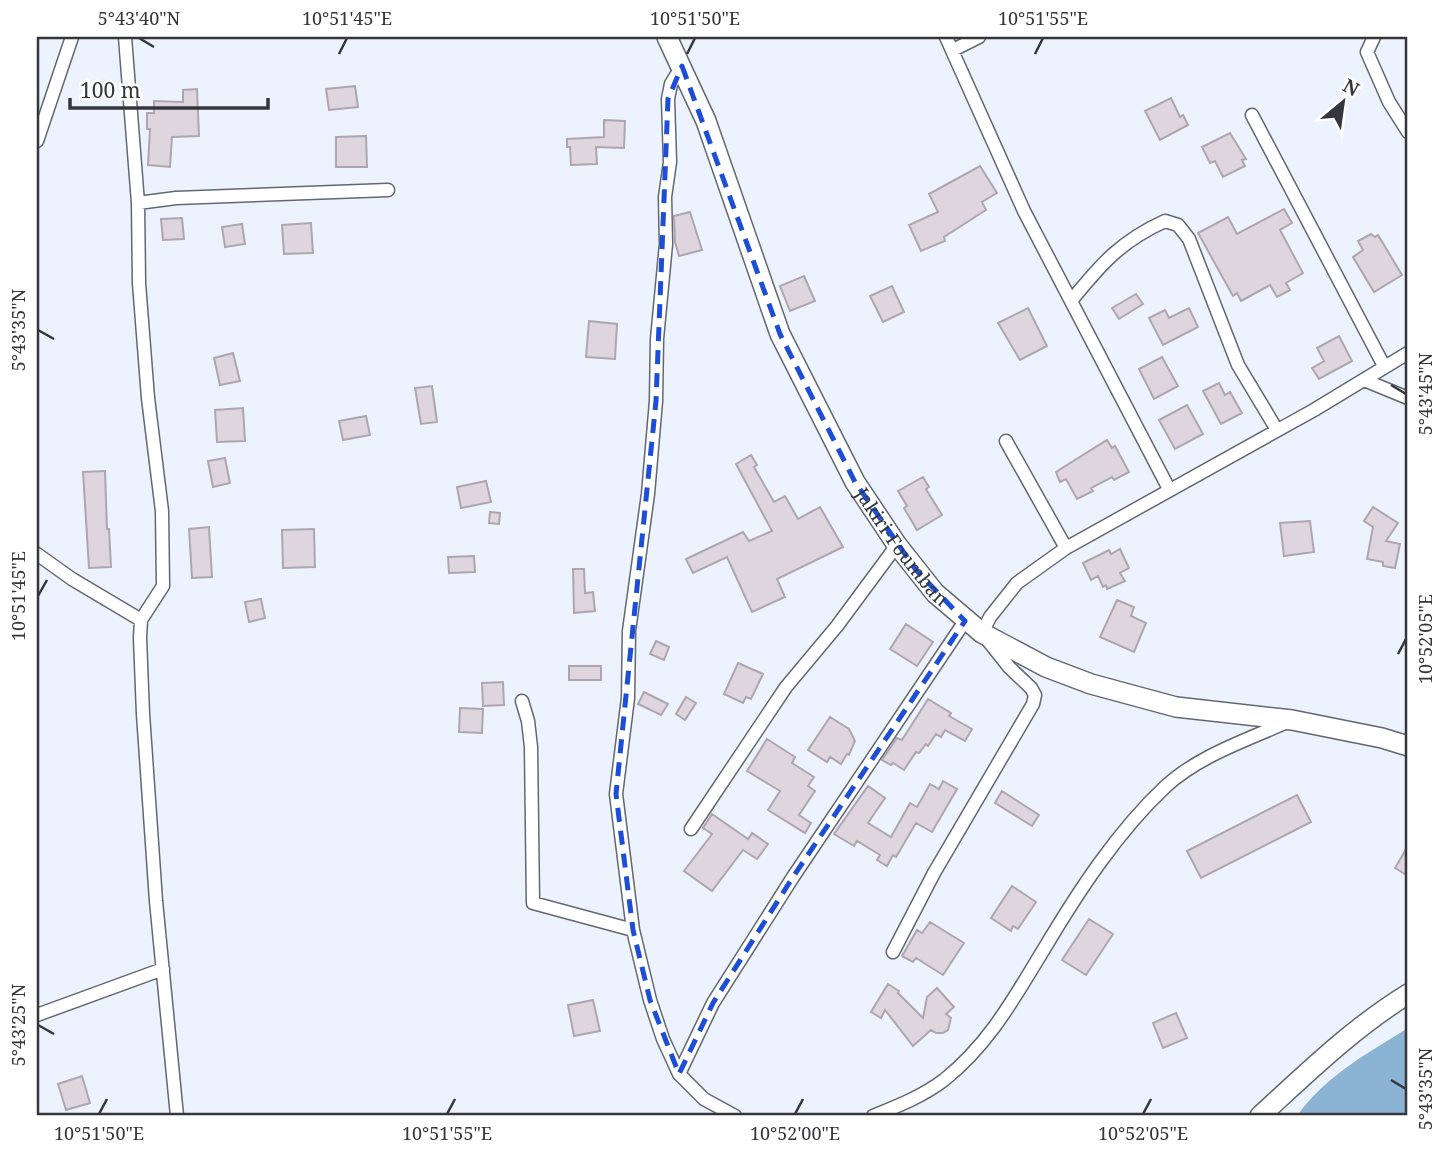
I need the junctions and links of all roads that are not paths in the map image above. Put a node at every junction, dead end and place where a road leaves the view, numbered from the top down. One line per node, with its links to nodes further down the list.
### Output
1 (72, 37): 11 (street)
2 (125, 37): 13 (street)
3 (667, 37): 8 (main road, Jakiri-Foumban)
4 (946, 37): 7 (street)
5 (979, 37): 7 (street)
6 (1374, 37): 10 (street)
7 (953, 50): 14 (street)
8 (682, 66): 22 (main road, Jakiri-Foumban); 32 (street)
9 (1252, 116): 16 (street)
10 (1408, 132)
11 (37, 141)
12 (388, 190): 13 (street)
13 (138, 203): 25 (street)
14 (1071, 301): 19 (street); 21 (street)
15 (1408, 353): 16 (street)
16 (1384, 366): 17 (street)
17 (1364, 380): 18 (street); 19 (street)
18 (1408, 398)
19 (1278, 430): 21 (street)
20 (1006, 441): 23 (street)
21 (1169, 489): 23 (street)
22 (897, 545): 26 (main road, Jakiri-Foumban); 31 (street)
23 (1066, 548): 27 (street)
24 (37, 554): 25 (street)
25 (141, 620): 34 (street)
26 (965, 621): 27 (main road, Jakiri-Foumban); 37 (street)
27 (982, 633): 29 (main road, Jakiri-Foumban); 33 (street)
28 (522, 701): 32 (street)
29 (1292, 720): 30 (main road, Jakiri-Foumban); 40 (street)
30 (1408, 746)
31 (691, 829)
32 (633, 930): 37 (street)
33 (893, 953)
34 (163, 969): 36 (street); 38 (street)
35 (1408, 994): 41 (main road)
36 (37, 1015)
37 (679, 1074): 39 (street)
38 (177, 1116)
39 (735, 1116)
40 (873, 1116)
41 (1260, 1116)

